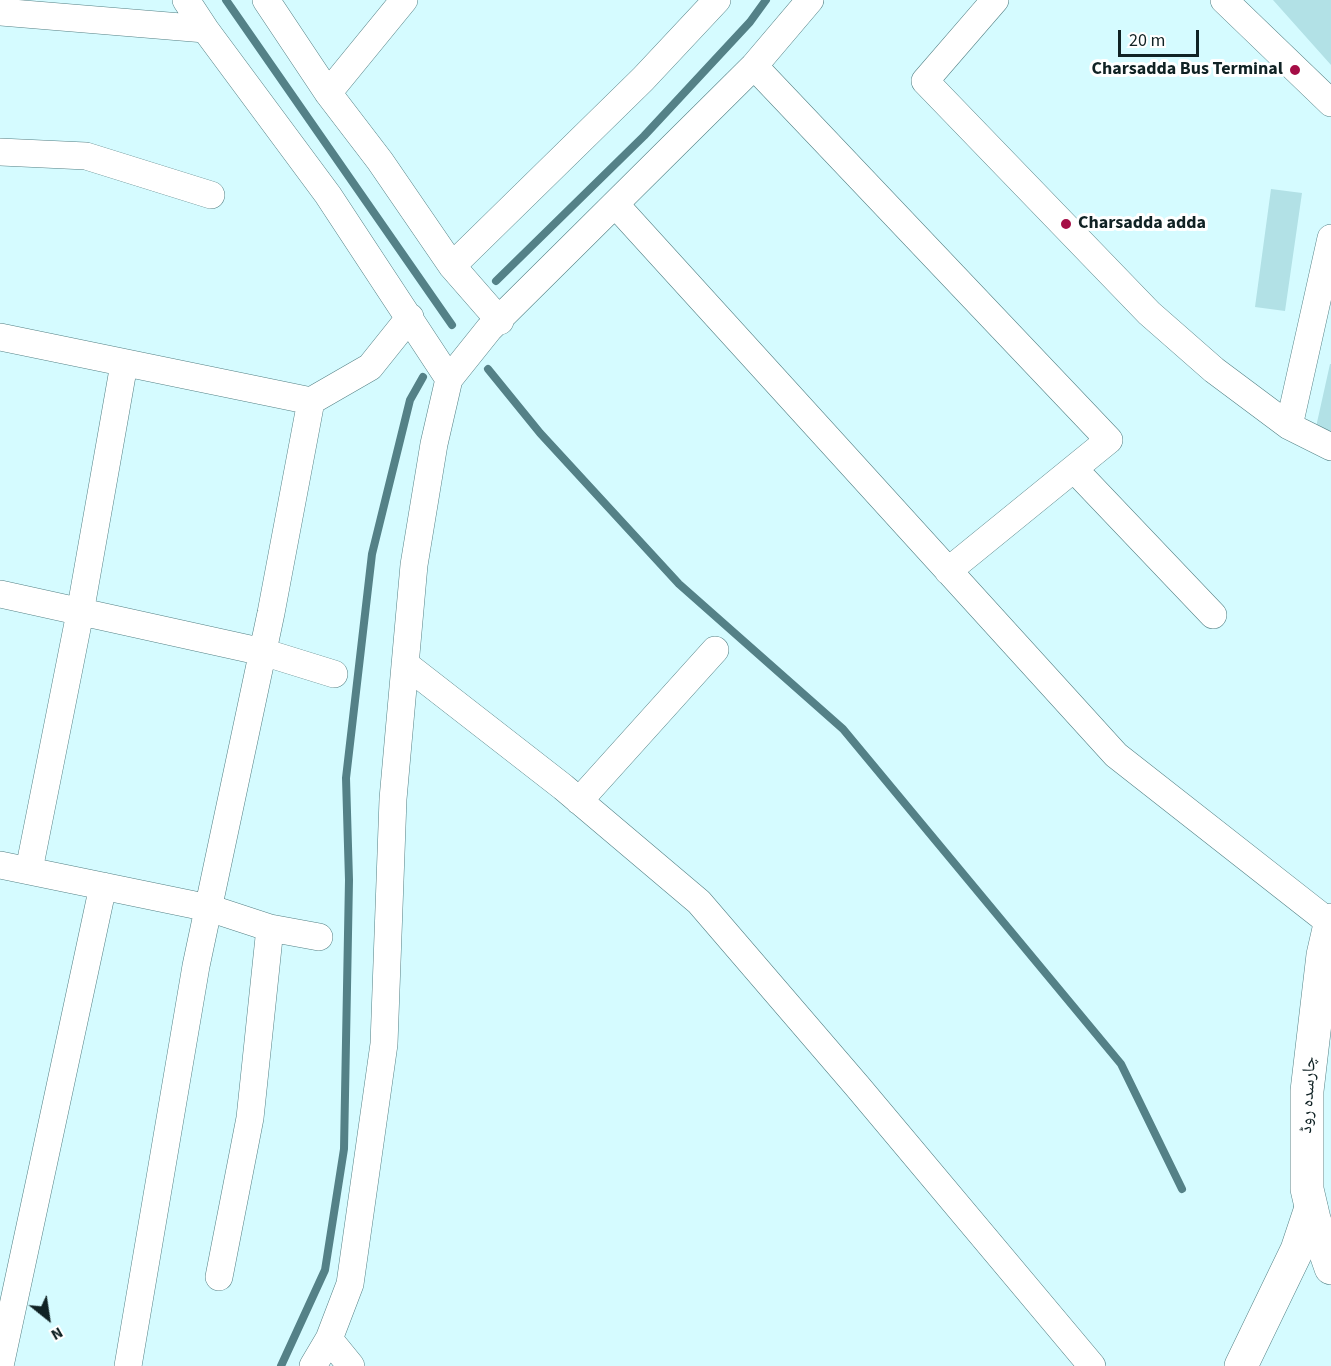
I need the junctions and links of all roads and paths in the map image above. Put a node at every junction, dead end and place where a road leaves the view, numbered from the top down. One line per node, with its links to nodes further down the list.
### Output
1 (186, 0): 9 (street)
2 (266, 0): 11 (street)
3 (404, 0): 11 (street)
4 (717, 0): 17 (street)
5 (810, 0): 10 (street)
6 (995, 0): 24 (street)
7 (1224, 0): 12 (street)
8 (0, 12): 9 (street)
9 (205, 30): 18 (street)
10 (754, 66): 15 (street); 26 (street)
11 (328, 93): 17 (street)
12 (1331, 104)
13 (0, 152): 14 (street)
14 (210, 195)
15 (615, 204): 19 (street); 27 (street)
16 (1331, 238): 24 (street)
17 (452, 266): 19 (street)
18 (410, 317): 22 (street); 23 (street)
19 (500, 321): 22 (street)
20 (0, 337): 21 (street)
21 (124, 364): 23 (street); 29 (street)
22 (449, 379): 33 (street)
23 (311, 401): 32 (street)
24 (1289, 426): 25 (street)
25 (1331, 447)
26 (1074, 469): 27 (street); 30 (street)
27 (948, 571): 40 (street)
28 (0, 594): 29 (street)
29 (80, 613): 32 (street); 37 (street)
30 (1213, 615)
31 (715, 650): 35 (street)
32 (263, 652): 34 (street); 39 (street)
33 (405, 664): 35 (street); 46 (street)
34 (334, 674)
35 (579, 801): 51 (street)
36 (0, 865): 37 (street)
37 (29, 870): 38 (street)
38 (103, 886): 39 (street); 47 (street)
39 (209, 908): 41 (street); 48 (street)
40 (1331, 921): 43 (main road, چارسدہ روڈ)
41 (270, 928): 42 (street); 45 (street)
42 (319, 937)
43 (1311, 1208): 44 (main road, چارسدہ روڈ); 52 (main road)
44 (1331, 1268)
45 (219, 1277)
46 (329, 1339): 49 (street); 50 (street)
47 (0, 1366)
48 (128, 1366)
49 (313, 1366)
50 (351, 1366)
51 (1092, 1366)
52 (1241, 1366)

